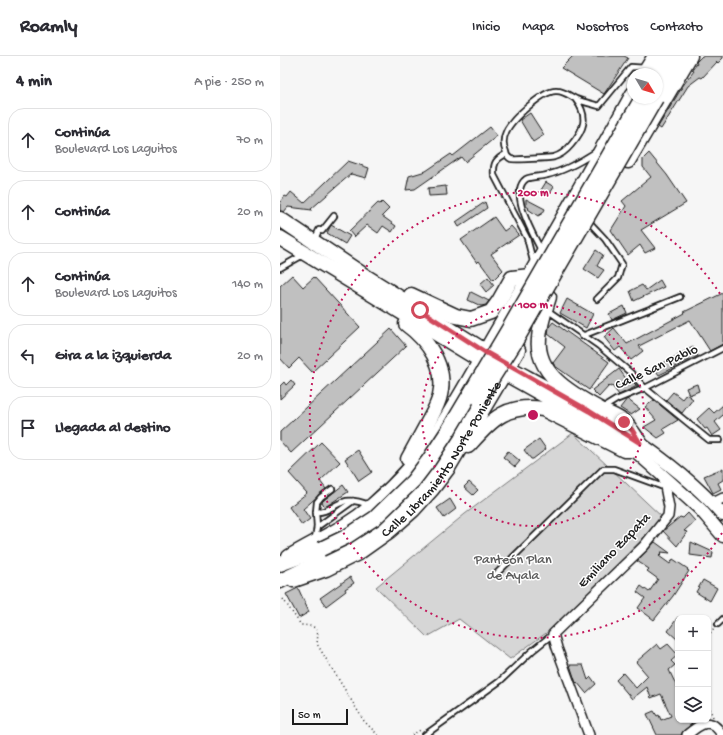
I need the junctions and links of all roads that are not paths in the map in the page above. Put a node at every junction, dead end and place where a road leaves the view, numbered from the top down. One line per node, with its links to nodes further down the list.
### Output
1 (655, 56): 5 (main road)
2 (666, 56): 6 (main road)
3 (680, 56): 8 (main road, Calle Libramiento Norte Poniente)
4 (690, 56): 17 (main road, Calle Libramiento Norte Poniente)
5 (650, 68)
6 (653, 68)
7 (627, 72): 9 (lane)
8 (663, 86)
9 (576, 100): 14 (lane); 14 (lane)
10 (627, 104): 13 (main road, Calle Libramiento Norte Poniente)
11 (639, 104): 48 (main road, Calle Libramiento Norte Poniente, bridge)
12 (653, 104): 48 (main road, Calle Libramiento Norte Poniente, bridge)
13 (603, 148): 21 (main road, Calle Libramiento Norte Poniente); 21 (lane)
14 (506, 154): 23 (lane)
15 (334, 216): 19 (lane)
16 (280, 219): 19 (main road)
17 (591, 224): 26 (lane); 27 (main road, Calle Libramiento Norte Poniente)
18 (280, 238): 20 (main road)
19 (316, 244): 24 (main road)
20 (305, 254): 22 (lane); 24 (main road)
21 (543, 254): 23 (main road, Calle Libramiento Norte Poniente)
22 (280, 268)
23 (532, 272): 24 (main road); 30 (main road, Calle Libramiento Norte Poniente)
24 (364, 283): 30 (main road); 38 (main road)
25 (680, 297): 28 (lane)
26 (597, 299)
27 (547, 303): 28 (lane); 31 (main road, Calle Libramiento Norte Poniente); 33 (main road)
28 (582, 336): 32 (lane)
29 (723, 348): 32 (lane, Calle San Pablo)
30 (482, 356): 31 (main road); 38 (main road, Calle Libramiento Norte Poniente)
31 (506, 370): 35 (main road); 36 (main road, Calle Libramiento Norte Poniente)
32 (645, 388): 33 (lane, Calle San Pablo); 34 (lane)
33 (600, 410): 35 (main road)
34 (720, 440)
35 (637, 446): 36 (main road); 37 (main road); 42 (main road)
36 (448, 468): 52 (main road, Calle Libramiento Norte Poniente)
37 (663, 476): 39 (street, Emiliano Zapata); 47 (main road)
38 (397, 482): 43 (main road, Calle Libramiento Norte Poniente)
39 (666, 488): 50 (lane); 55 (street, Emiliano Zapata)
40 (332, 489): 44 (lane)
41 (354, 501): 43 (lane); 44 (lane); 46 (lane)
42 (718, 501): 45 (main road)
43 (372, 506): 48 (main road, Calle Libramiento Norte Poniente)
44 (316, 512): 46 (lane)
45 (723, 515)
46 (317, 527): 48 (lane)
47 (723, 536)
48 (320, 551): 49 (main road, Calle Libramiento Norte Poniente); 51 (main road, Calle Libramiento Norte Poniente)
49 (280, 563)
50 (495, 575)
51 (280, 581)
52 (280, 584)
53 (723, 619): 54 (lane)
54 (718, 624)
55 (554, 634): 56 (lane); 57 (street)
56 (425, 735)
57 (589, 735)
58 (687, 735): 59 (street)
59 (722, 735)

